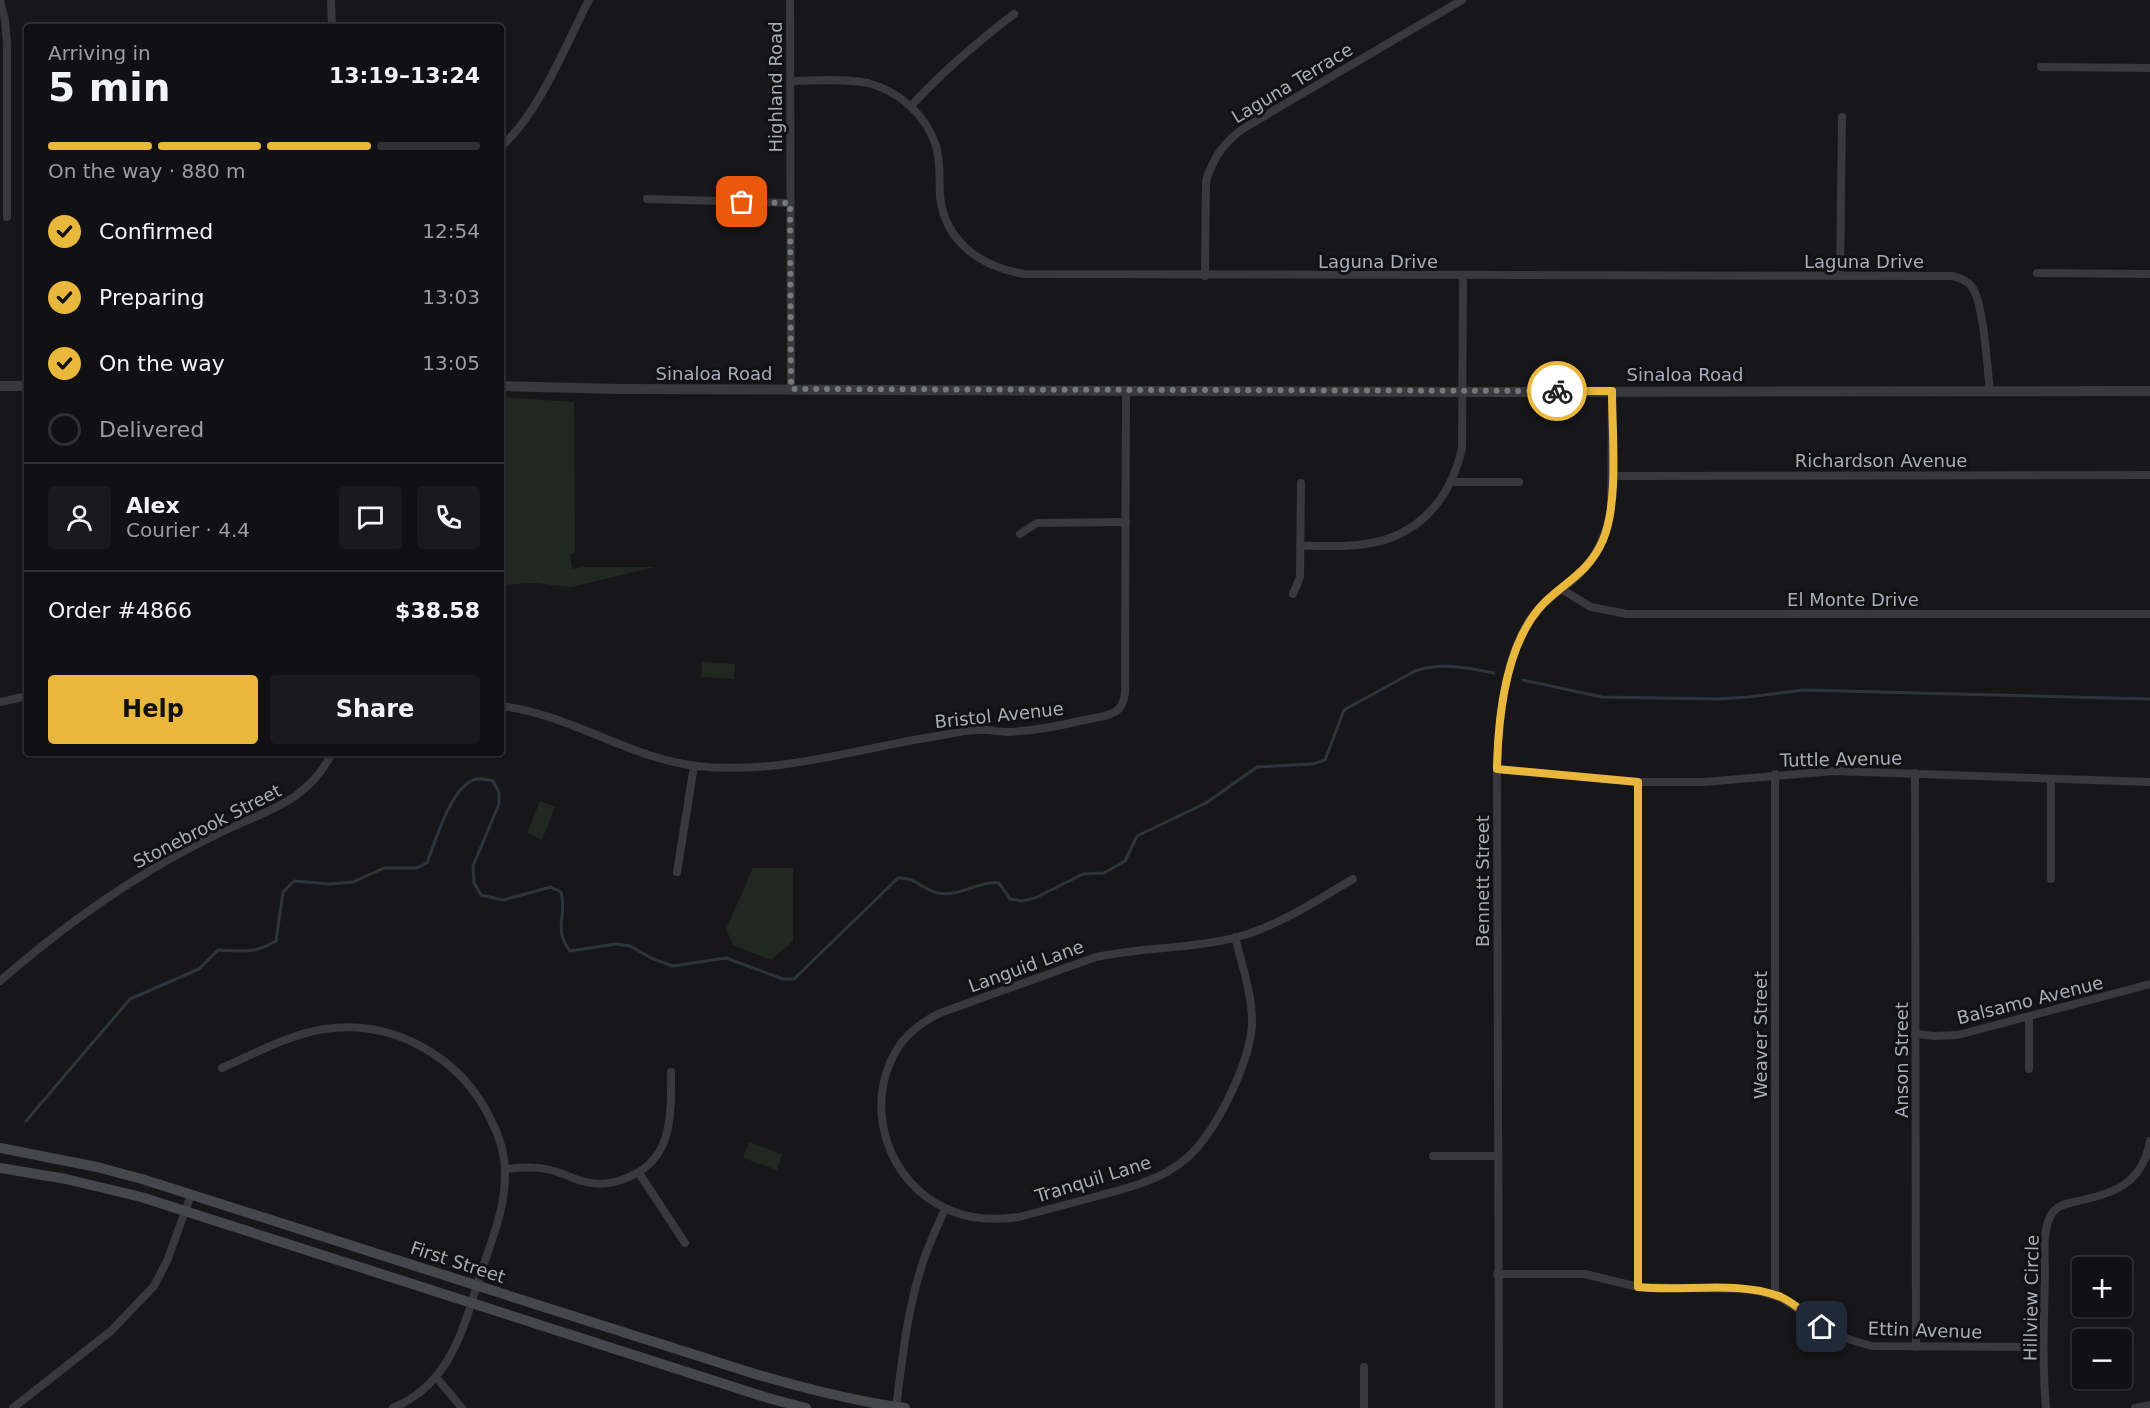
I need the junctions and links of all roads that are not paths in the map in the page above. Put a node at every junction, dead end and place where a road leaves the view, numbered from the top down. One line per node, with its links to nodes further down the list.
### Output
1 (331, 0): 7 (street)
2 (589, 0): 13 (street)
3 (790, 0): 10 (street, Highland Road)
4 (1462, 0): 19 (street, Laguna Terrace)
5 (0, 1): 16 (street)
6 (1014, 14): 11 (street)
7 (332, 24)
8 (2041, 67): 9 (street)
9 (2150, 68)
10 (790, 81): 11 (street, Laguna Drive); 15 (street, Highland Road)
11 (911, 106): 19 (street, Laguna Drive)
12 (1842, 117): 21 (street)
13 (504, 144)
14 (647, 200): 15 (street)
15 (790, 203): 25 (street, Highland Road)
16 (7, 217)
17 (2037, 273): 18 (street)
18 (2150, 274)
19 (1205, 276): 20 (street, Laguna Drive)
20 (1463, 276): 21 (street, Laguna Drive); 30 (street)
21 (1840, 276): 28 (street, Laguna Drive)
22 (0, 386): 23 (street)
23 (24, 386)
24 (504, 386): 25 (street, Sinaloa Road)
25 (791, 389): 26 (street, Sinaloa Road)
26 (1126, 390): 30 (street, Sinaloa Road); 36 (street, Bristol Avenue)
27 (1612, 391): 28 (street, Sinaloa Road); 30 (street, Sinaloa Road); 32 (street, Bennett Street)
28 (1990, 391): 29 (street, Sinaloa Road)
29 (2150, 391)
30 (1463, 392): 33 (street)
31 (2150, 475): 32 (street, Richardson Avenue)
32 (1612, 476): 39 (street, Bennett Street)
33 (1452, 482): 34 (street); 38 (street)
34 (1519, 482)
35 (1300, 483): 38 (street)
36 (1126, 522): 37 (street); 46 (street, Bristol Avenue)
37 (1020, 534)
38 (1300, 546): 40 (street)
39 (1561, 589): 41 (street, El Monte Drive); 47 (street, Bennett Street)
40 (1293, 594)
41 (2150, 614)
42 (24, 697): 43 (street)
43 (0, 702)
44 (504, 706): 46 (street, Bristol Avenue)
45 (330, 756): 57 (street, Stonebrook Street)
46 (694, 766): 53 (street)
47 (1497, 769): 51 (street, Tuttle Avenue); 67 (street, Bennett Street)
48 (1915, 773): 49 (street, Tuttle Avenue); 50 (street, Tuttle Avenue); 60 (street, Anson Street)
49 (1775, 774): 51 (street, Tuttle Avenue); 78 (street, Weaver Street)
50 (2051, 779): 52 (street, Tuttle Avenue); 55 (street)
51 (1638, 782): 77 (street)
52 (2150, 782)
53 (677, 872)
54 (1353, 879): 56 (street, Languid Lane)
55 (2051, 879)
56 (1235, 937): 72 (street, Tranquil Lane); 72 (street, Languid Lane)
57 (0, 981)
58 (2150, 984): 59 (street, Balsamo Avenue)
59 (2029, 1017): 60 (street, Balsamo Avenue); 62 (street)
60 (1916, 1034): 80 (street, Anson Street)
61 (222, 1068): 69 (street)
62 (2029, 1069)
63 (671, 1072): 70 (street)
64 (2150, 1141): 81 (street, Hillview Circle)
65 (0, 1148): 71 (main road, First Street)
66 (1432, 1156): 67 (street)
67 (1497, 1156): 75 (street, Bennett Street)
68 (0, 1168): 73 (main road, First Street)
69 (506, 1169): 70 (street); 76 (street)
70 (639, 1173): 74 (street)
71 (191, 1195): 73 (street); 76 (main road, First Street)
72 (945, 1209): 89 (street)
73 (185, 1211): 79 (main road, First Street); 85 (street)
74 (685, 1243)
75 (1497, 1274): 77 (street, Ettin Avenue); 91 (street, Bennett Street)
76 (477, 1286): 79 (street); 89 (main road, First Street)
77 (1638, 1287): 78 (street, Ettin Avenue)
78 (1776, 1296): 80 (street, Ettin Avenue)
79 (471, 1303): 83 (street); 88 (main road, First Street)
80 (1916, 1347): 81 (street, Ettin Avenue)
81 (2043, 1347): 92 (street, Hillview Circle)
82 (1364, 1367): 90 (street)
83 (436, 1377): 86 (street); 87 (street)
84 (2150, 1405): 93 (street)
85 (13, 1408)
86 (393, 1408)
87 (462, 1408)
88 (806, 1408)
89 (899, 1408)
90 (1364, 1408)
91 (1499, 1408)
92 (2046, 1408)
93 (2135, 1408)

